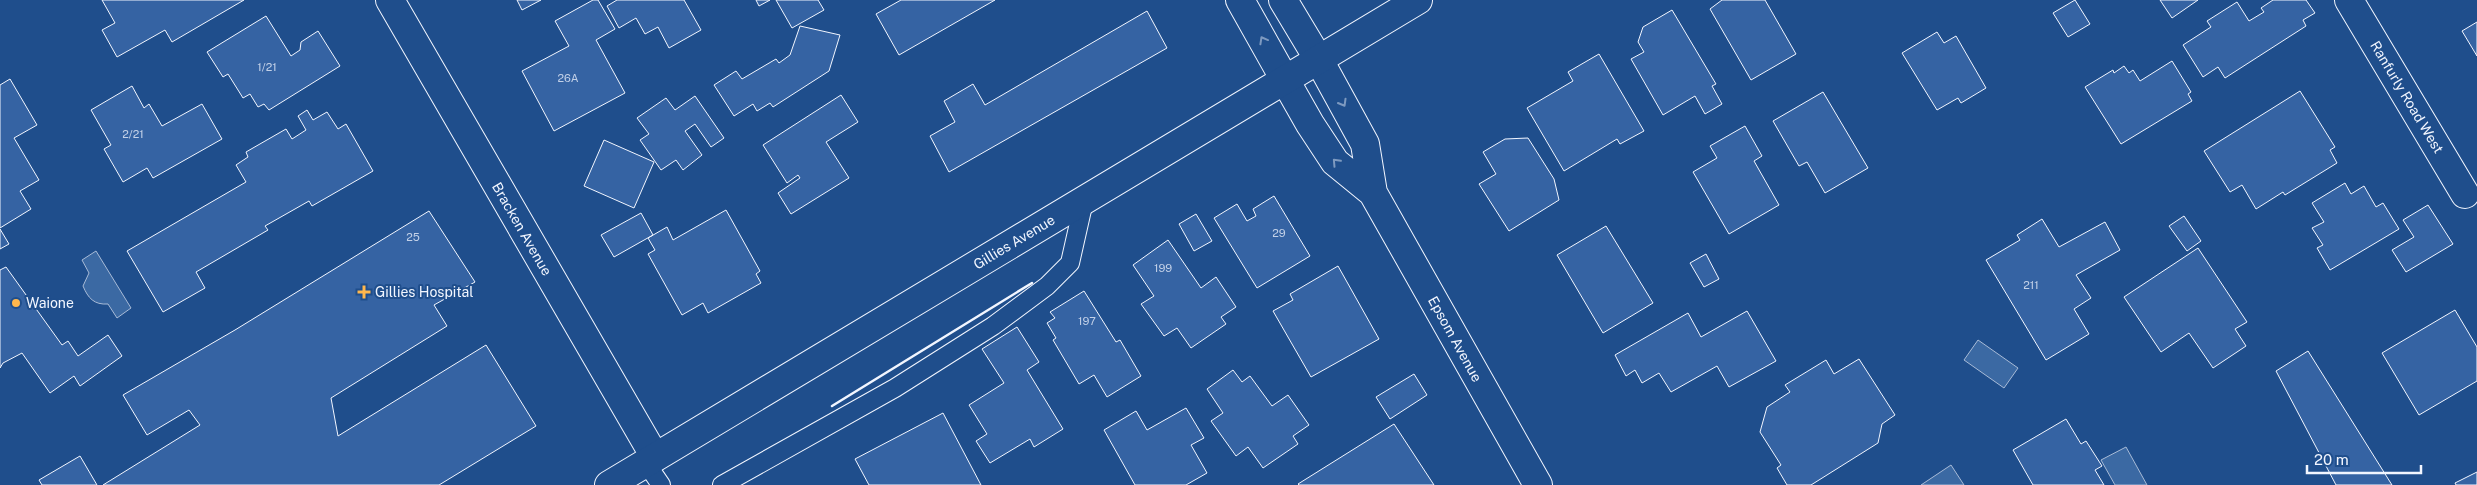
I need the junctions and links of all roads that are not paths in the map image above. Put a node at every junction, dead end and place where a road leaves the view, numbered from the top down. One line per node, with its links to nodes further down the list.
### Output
1 (390, 0): 11 (street, Bracken Avenue)
2 (1240, 0): 7 (street, Epsom Avenue, one-way to 2)
3 (1283, 0): 6 (street, Epsom Avenue)
4 (1418, 0): 6 (street, Gillies Avenue)
5 (2350, 0): 9 (street, Ranfurly Road West)
6 (1319, 60): 7 (street, Gillies Avenue); 8 (street, Epsom Avenue, one-way to 8)
7 (1285, 80): 8 (street, Epsom Avenue, one-way to 7); 10 (street, Gillies Avenue)
8 (1373, 194): 15 (street, Epsom Avenue)
9 (2471, 198)
10 (1084, 200): 11 (street, Gillies Avenue); 14 (lane)
11 (650, 460): 12 (street, Gillies Avenue); 13 (lane)
12 (609, 485)
13 (661, 485)
14 (722, 485)
15 (1538, 485)

